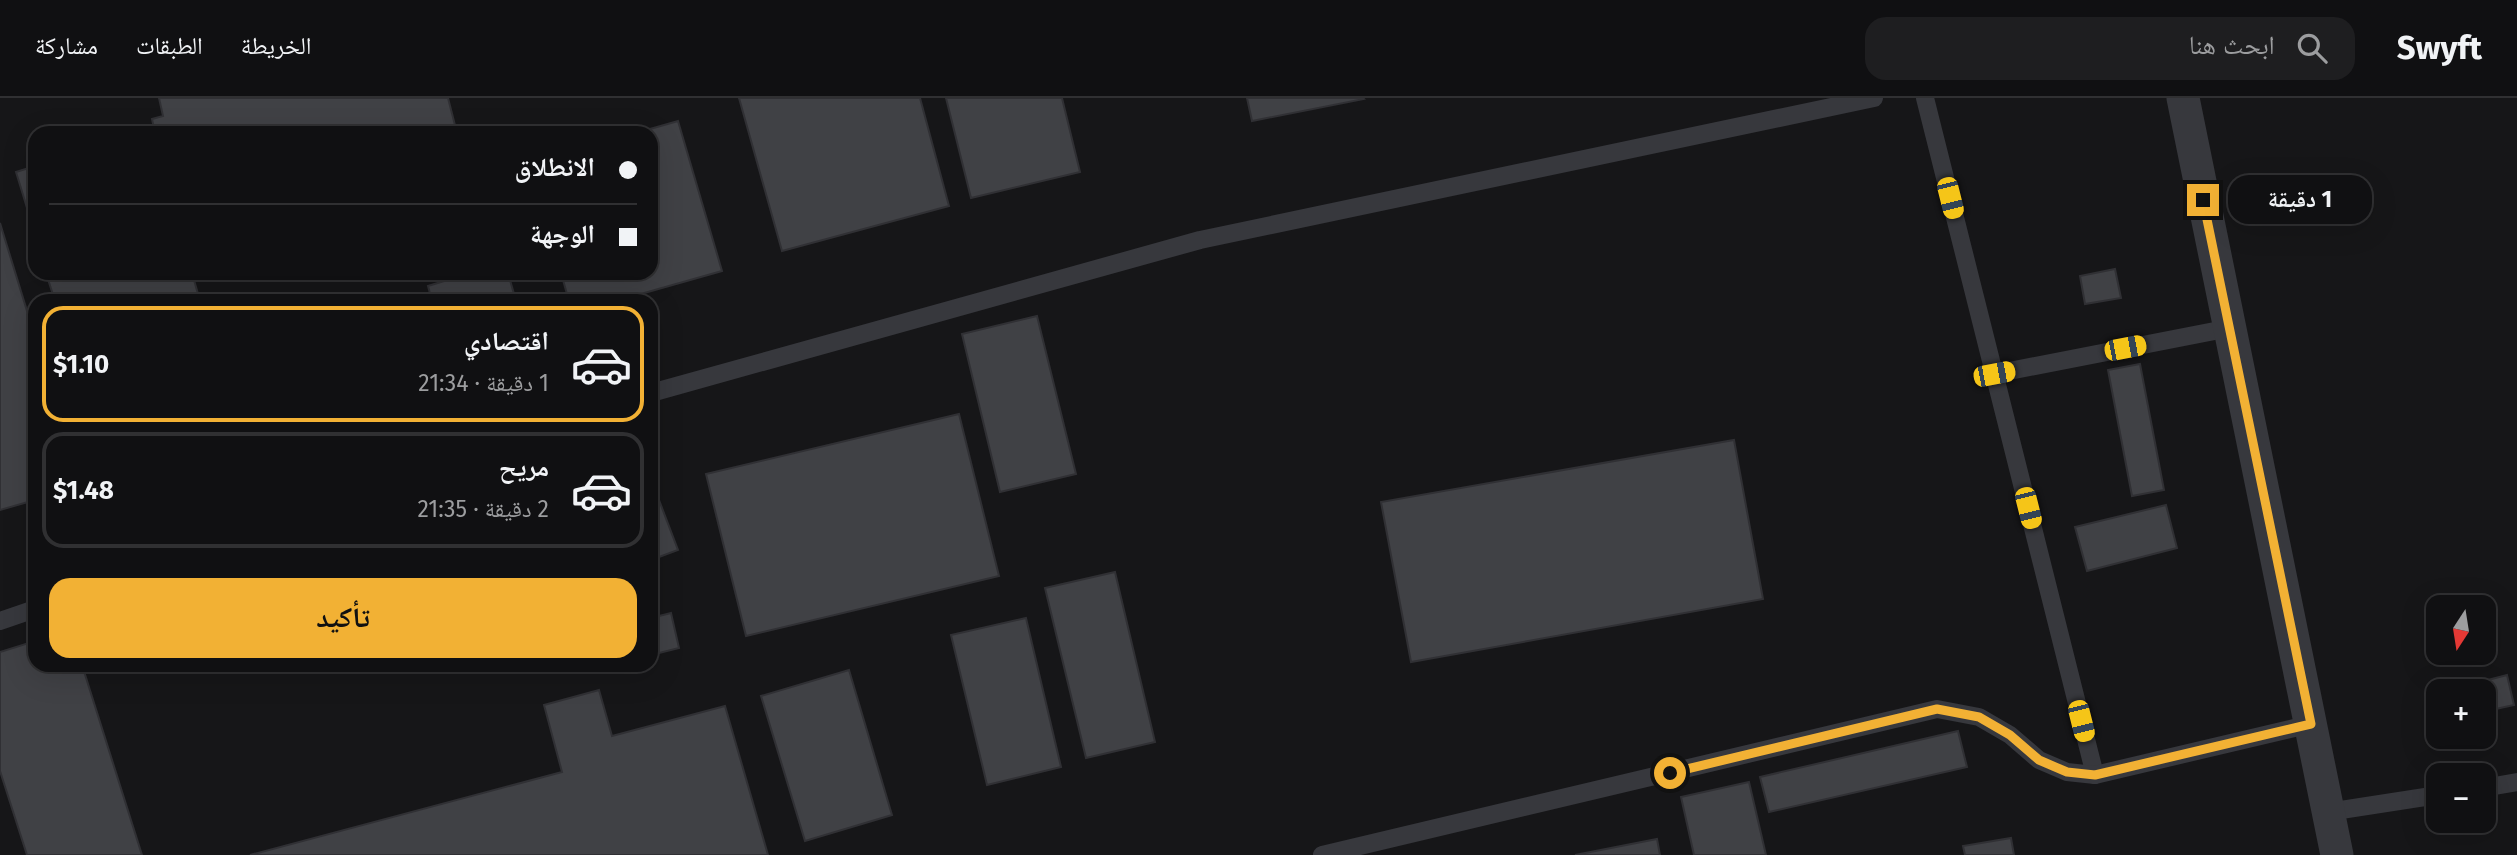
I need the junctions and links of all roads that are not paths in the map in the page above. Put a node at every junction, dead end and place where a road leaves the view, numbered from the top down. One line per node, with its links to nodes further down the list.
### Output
1 (1874, 98): 6 (lane)
2 (1925, 98): 5 (lane)
3 (2183, 98): 4 (street)
4 (2230, 328): 5 (lane); 9 (street)
5 (1994, 374): 10 (lane)
6 (658, 391)
7 (28, 611): 8 (lane)
8 (0, 621)
9 (2311, 724): 10 (lane); 14 (street)
10 (2095, 775): 15 (lane)
11 (2517, 782): 12 (lane)
12 (2496, 786)
13 (2426, 797): 14 (lane)
14 (2329, 812): 16 (street)
15 (1322, 855)
16 (2337, 855)

